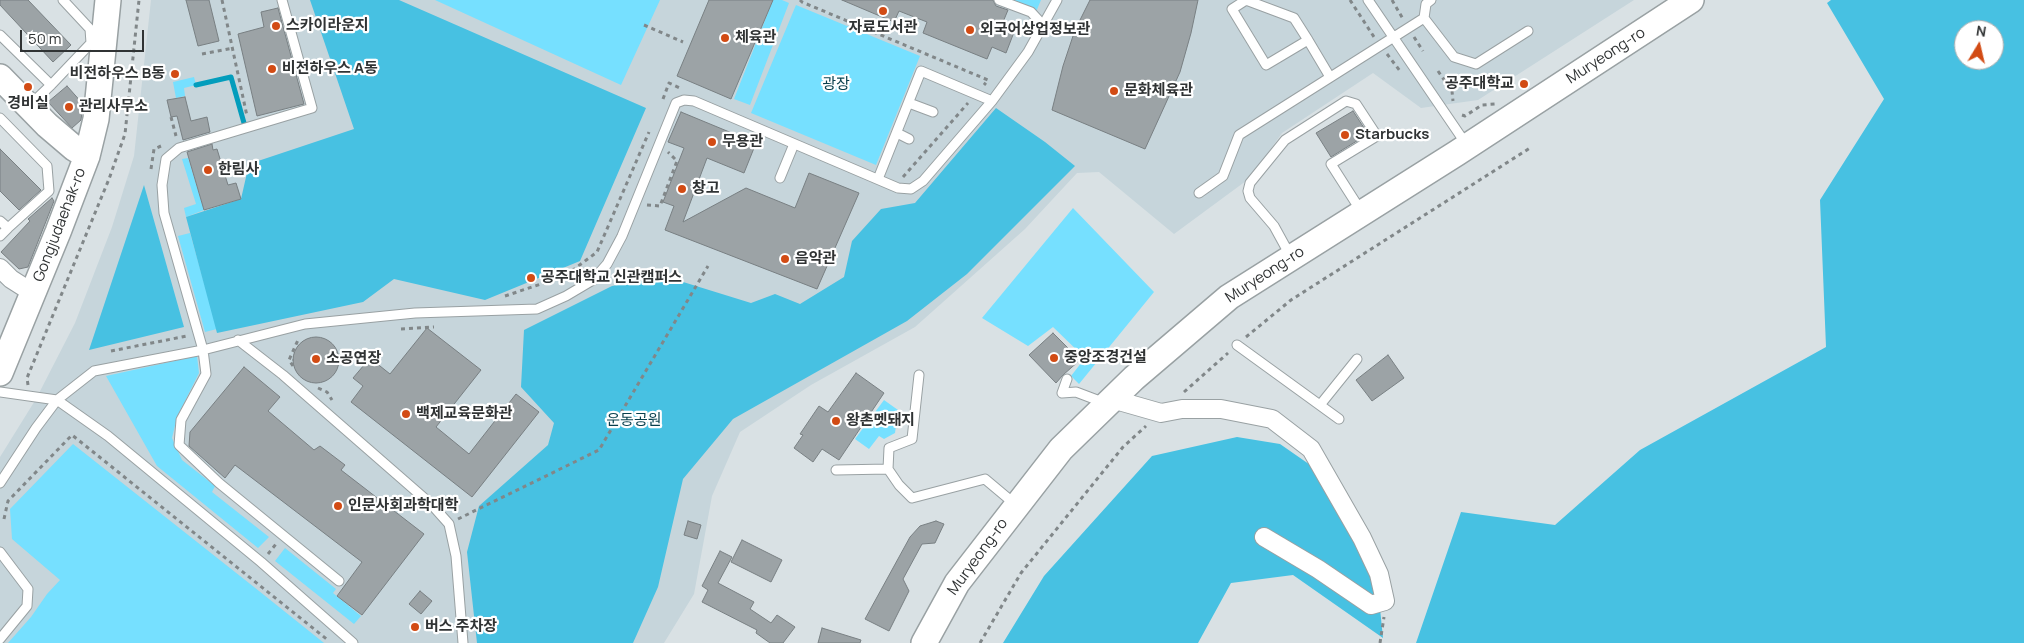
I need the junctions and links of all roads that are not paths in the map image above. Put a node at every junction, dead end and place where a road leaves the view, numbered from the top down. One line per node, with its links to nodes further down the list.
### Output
1 (62, 0): 17 (lane)
2 (108, 0): 27 (main road, Gongjudaehak-ro)
3 (282, 0): 40 (lane)
4 (1000, 0): 10 (lane)
5 (1057, 0): 10 (lane)
6 (1368, 0): 13 (lane)
7 (1431, 0): 9 (lane)
8 (1691, 0): 26 (main road, Muryeong-ro)
9 (1424, 18): 11 (lane); 13 (lane)
10 (1043, 25): 18 (lane)
11 (1528, 31)
12 (0, 35): 17 (lane)
13 (1393, 37): 16 (lane); 26 (lane)
14 (1308, 40): 14 (lane); 16 (lane)
15 (0, 77): 20 (main road, Gongjudaehak-ro)
16 (1330, 77): 30 (lane)
17 (51, 85): 20 (lane)
18 (992, 101): 19 (lane); 28 (lane)
19 (909, 103): 21 (lane); 23 (lane)
20 (29, 107): 27 (main road, Gongjudaehak-ro)
21 (933, 112)
22 (0, 118): 33 (lane)
23 (896, 133): 24 (lane); 28 (lane)
24 (910, 139)
25 (794, 144): 28 (lane); 29 (lane); 38 (lane)
26 (1468, 146): 31 (main road, Muryeong-ro)
27 (87, 156): 37 (main road, Gongjudaehak-ro)
28 (879, 176)
29 (780, 178)
30 (1199, 193)
31 (1362, 213): 35 (main road, Muryeong-ro); 35 (lane)
32 (0, 221): 33 (lane)
33 (8, 228): 34 (lane)
34 (0, 236)
35 (1291, 258): 47 (main road, Muryeong-ro)
36 (0, 268): 37 (street, Gongjudaehak-ro)
37 (33, 294): 42 (main road, Gongjudaehak-ro)
38 (238, 340): 40 (lane); 59 (lane)
39 (1237, 345): 48 (lane)
40 (204, 350): 46 (lane); 56 (lane)
41 (1358, 359): 48 (lane)
42 (0, 373)
43 (919, 375): 50 (lane)
44 (1067, 379): 47 (lane)
45 (0, 392): 46 (lane)
46 (57, 400): 52 (lane); 58 (lane)
47 (1110, 402): 53 (main road, Muryeong-ro); 54 (street)
48 (1320, 405): 49 (lane)
49 (1339, 419)
50 (888, 469): 51 (lane); 53 (lane)
51 (836, 470)
52 (0, 483)
53 (1016, 505): 60 (main road, Muryeong-ro)
54 (1264, 537)
55 (0, 552): 57 (lane)
56 (339, 581)
57 (0, 638)
58 (353, 643)
59 (462, 643)
60 (924, 643)

